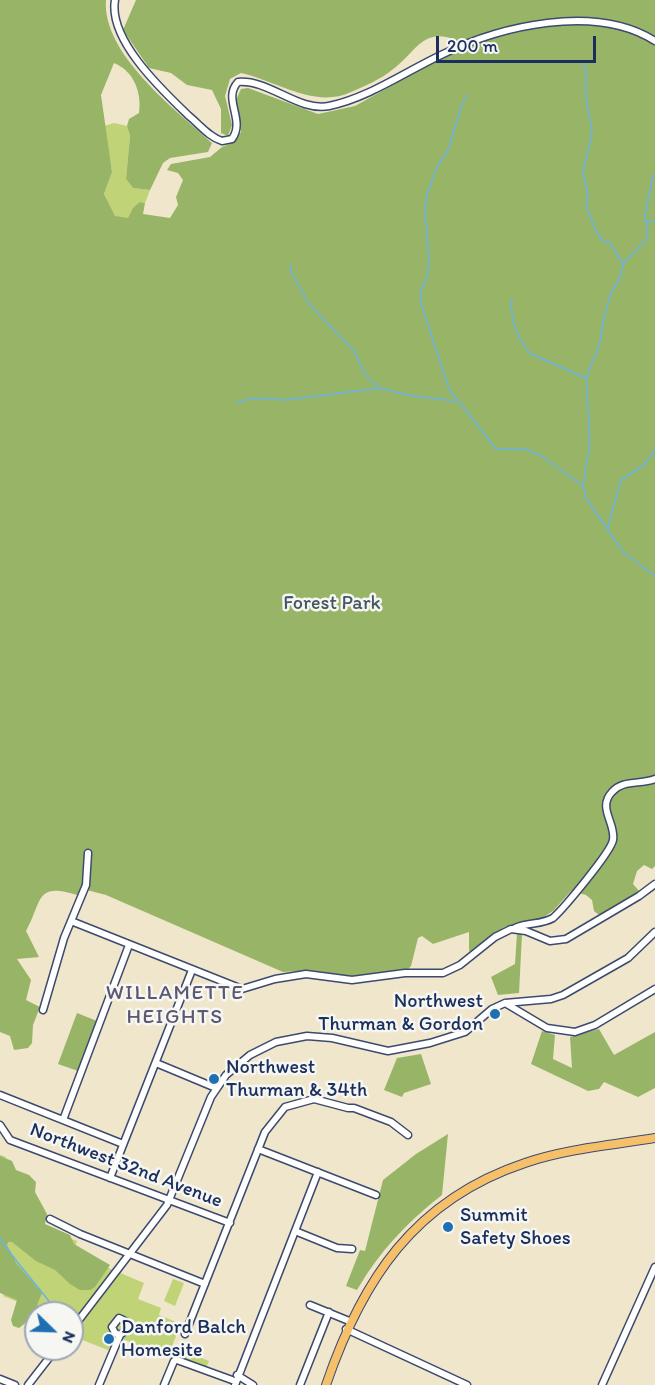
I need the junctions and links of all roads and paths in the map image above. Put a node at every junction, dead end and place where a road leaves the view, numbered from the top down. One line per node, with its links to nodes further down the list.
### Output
1 (115, 0): 2 (street)
2 (655, 41)
3 (655, 779): 7 (street)
4 (88, 853): 6 (street)
5 (655, 884): 7 (street)
6 (71, 921): 9 (street); 13 (street)
7 (515, 929): 10 (street)
8 (655, 932): 12 (street)
9 (129, 945): 10 (street); 17 (street)
10 (192, 970): 14 (street)
11 (655, 989): 12 (street)
12 (505, 1003): 15 (street)
13 (43, 1010)
14 (156, 1063): 15 (street); 21 (street)
15 (216, 1088): 26 (street)
16 (0, 1095): 17 (street)
17 (63, 1120): 21 (street)
18 (0, 1125): 24 (street, Northwest 32nd Avenue)
19 (408, 1135): 22 (street)
20 (655, 1138): 37 (main road)
21 (123, 1144): 24 (street)
22 (258, 1149): 23 (street); 28 (street)
23 (318, 1172): 25 (street); 29 (street)
24 (110, 1178): 26 (street, Northwest 32nd Avenue)
25 (375, 1195)
26 (169, 1200): 28 (street, Northwest 32nd Avenue); 31 (street)
27 (50, 1219): 31 (street)
28 (230, 1222): 33 (street)
29 (295, 1231): 30 (street); 43 (street)
30 (352, 1249)
31 (130, 1252): 33 (street); 36 (street)
32 (655, 1267): 52 (street)
33 (206, 1284): 39 (street)
34 (310, 1305): 35 (street)
35 (329, 1312): 37 (street); 49 (street)
36 (84, 1313)
37 (350, 1321): 38 (main road)
38 (346, 1329): 50 (main road); 51 (street)
39 (185, 1334)
40 (120, 1335): 46 (street)
41 (47, 1361): 45 (street)
42 (0, 1379): 44 (street)
43 (234, 1381): 47 (street); 48 (street)
44 (15, 1385)
45 (28, 1385)
46 (99, 1385)
47 (164, 1385)
48 (253, 1385)
49 (300, 1385)
50 (326, 1385)
51 (467, 1385)
52 (602, 1385)

